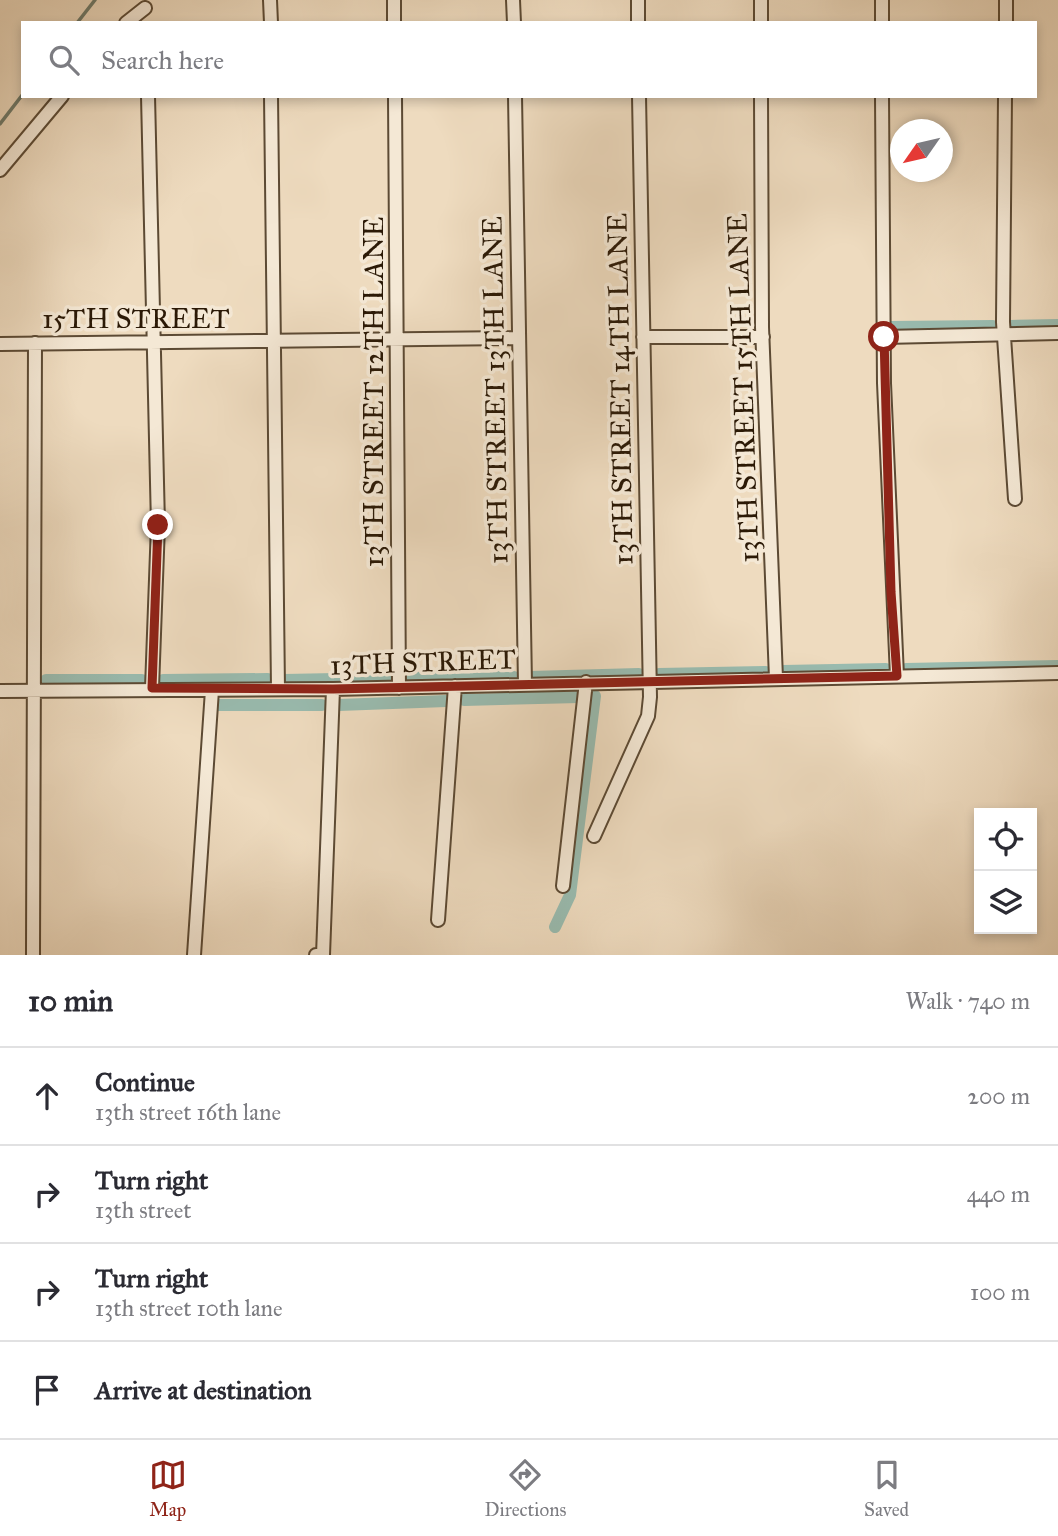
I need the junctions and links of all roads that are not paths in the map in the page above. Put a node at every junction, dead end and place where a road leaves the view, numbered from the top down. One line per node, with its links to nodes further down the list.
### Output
1 (271, 0): 10 (street)
2 (394, 0): 11 (street)
3 (513, 0): 12 (street)
4 (638, 0): 13 (street)
5 (761, 0): 14 (street)
6 (882, 0): 15 (street)
7 (1006, 0): 16 (street)
8 (145, 4): 9 (street)
9 (128, 21)
10 (271, 21)
11 (394, 21)
12 (514, 21)
13 (638, 21)
14 (761, 21)
15 (882, 21)
16 (1006, 21)
17 (60, 98): 26 (street)
18 (148, 98): 34 (street)
19 (271, 98): 35 (street)
20 (395, 98): 33 (street, 13TH STREET 12TH LANE)
21 (515, 98): 32 (street, 13TH STREET 13TH LANE)
22 (639, 98): 29 (street, 13TH STREET 14TH LANE)
23 (761, 98): 30 (street, 13TH STREET 15TH LANE)
24 (882, 98): 31 (street)
25 (1005, 98): 28 (street)
26 (0, 170)
27 (1058, 333): 28 (street)
28 (1004, 335): 31 (street); 38 (street)
29 (643, 337): 30 (street); 42 (street, 13TH STREET 14TH LANE)
30 (763, 337): 41 (street, 13TH STREET 15TH LANE)
31 (884, 337): 40 (street)
32 (519, 338): 33 (street, 15TH STREET); 44 (street, 13TH STREET 13TH LANE)
33 (396, 339): 35 (street, 15TH STREET); 47 (street, 13TH STREET 12TH LANE)
34 (156, 340): 35 (street, 15TH STREET); 36 (street, 15TH STREET); 46 (street)
35 (273, 342): 51 (street)
36 (35, 343): 37 (street, 15TH STREET); 49 (street)
37 (0, 344)
38 (1014, 499)
39 (1058, 673): 40 (street, 13TH STREET)
40 (897, 676): 41 (street, 13TH STREET)
41 (776, 678): 42 (street, 13TH STREET)
42 (649, 681): 43 (street, 13TH STREET); 53 (street, 13TH STREET 14TH LANE)
43 (586, 682): 44 (street, 13TH STREET); 54 (street)
44 (525, 684): 45 (street, 13TH STREET)
45 (455, 686): 47 (street, 13TH STREET); 55 (street)
46 (152, 688): 49 (street, 13TH STREET); 50 (street, 13TH STREET)
47 (400, 688): 48 (street, 13TH STREET)
48 (333, 689): 51 (street, 13TH STREET); 56 (street)
49 (35, 690): 52 (street, 13TH STREET); 57 (street)
50 (212, 690): 51 (street, 13TH STREET); 58 (street)
51 (278, 690)
52 (0, 691)
53 (594, 836)
54 (563, 886)
55 (438, 919)
56 (323, 954): 59 (street)
57 (33, 955)
58 (194, 955)
59 (316, 955)

